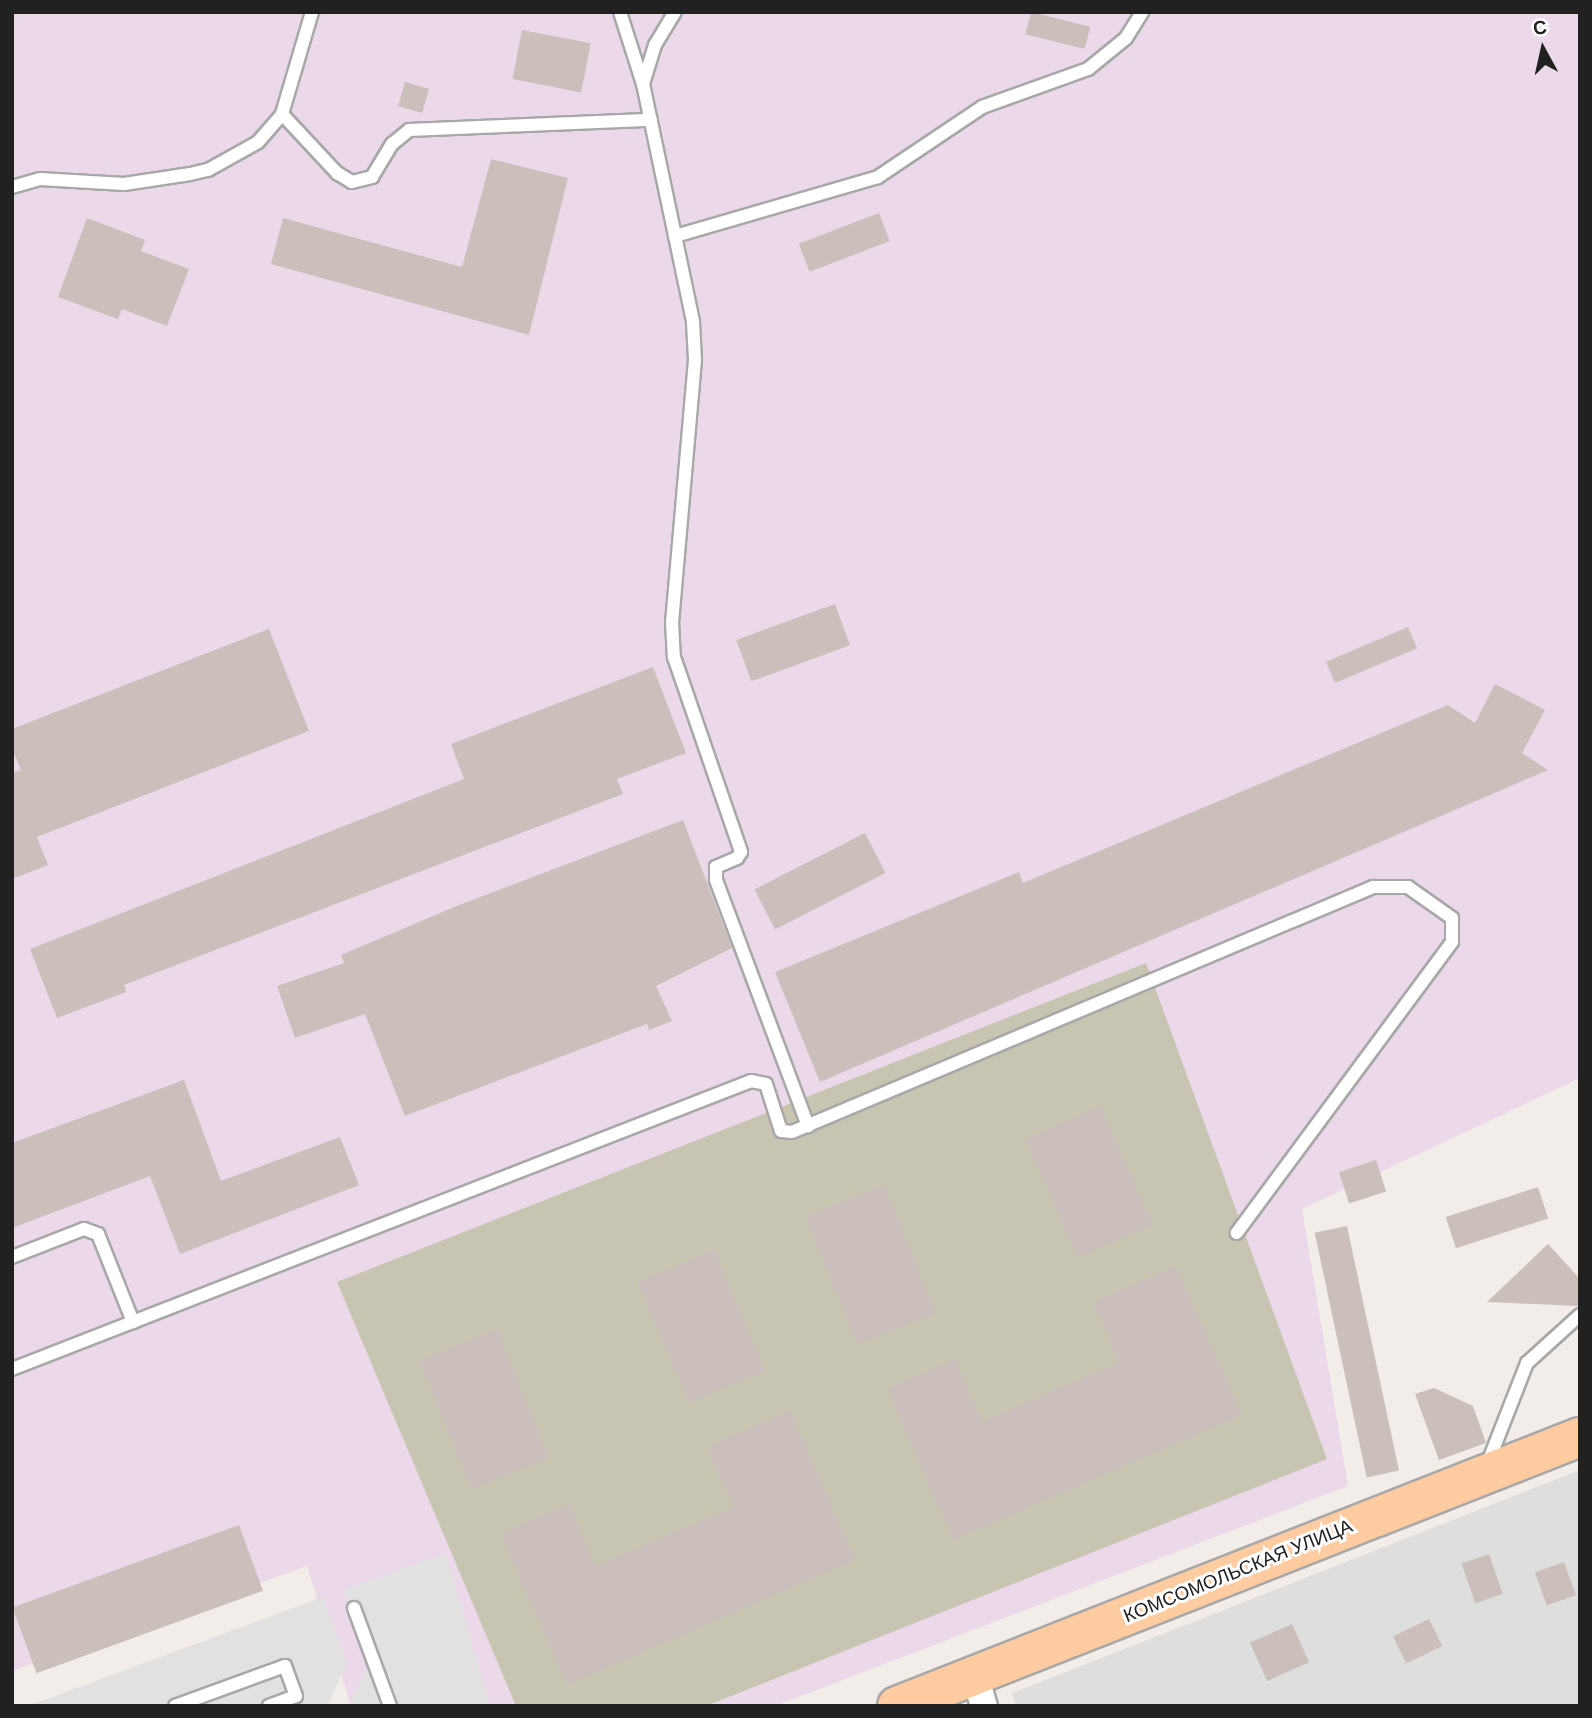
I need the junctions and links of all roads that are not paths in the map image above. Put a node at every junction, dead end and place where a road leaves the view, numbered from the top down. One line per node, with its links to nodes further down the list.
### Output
1 (312, 12): 6 (lane)
2 (620, 12): 5 (lane)
3 (675, 12): 5 (lane)
4 (1142, 12): 9 (lane)
5 (643, 84): 7 (lane)
6 (282, 114): 7 (lane); 8 (lane)
7 (651, 120): 9 (lane)
8 (12, 187)
9 (675, 236): 10 (lane)
10 (808, 1126): 11 (lane); 14 (lane)
11 (1237, 1233)
12 (12, 1257): 14 (lane)
13 (1580, 1315): 17 (lane)
14 (133, 1322): 15 (lane)
15 (12, 1369)
16 (1580, 1437): 17 (main road, КОМСОМОЛЬСКАЯ УЛИЦА)
17 (1484, 1474): 19 (main road, КОМСОМОЛЬСКАЯ УЛИЦА)
18 (354, 1608): 22 (lane)
19 (979, 1690): 23 (main road, КОМСОМОЛЬСКАЯ УЛИЦА)
20 (175, 1706): 21 (lane)
21 (269, 1706)
22 (390, 1706)
23 (897, 1706)

